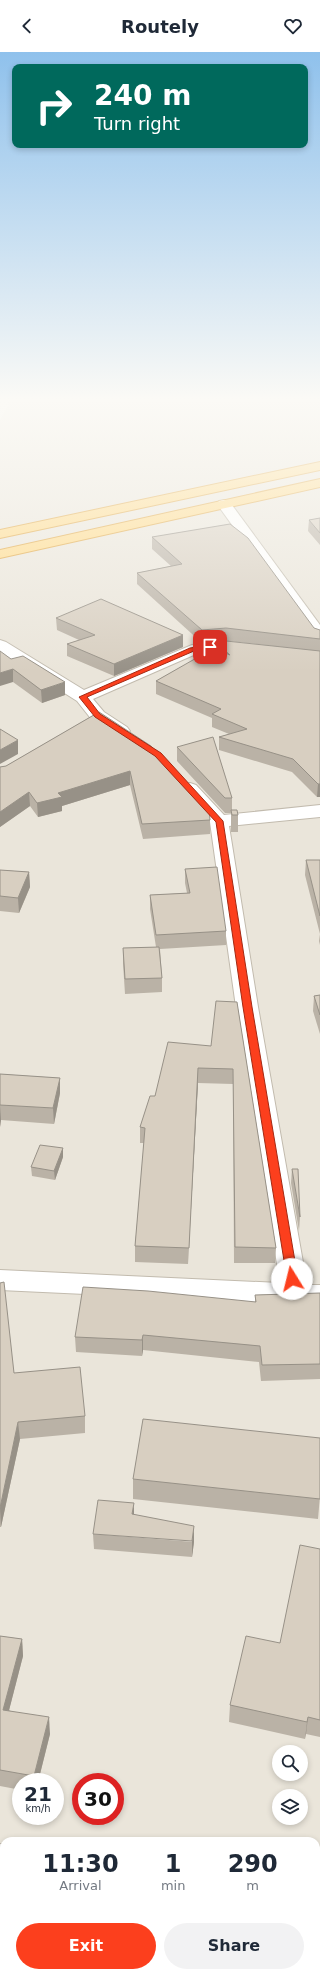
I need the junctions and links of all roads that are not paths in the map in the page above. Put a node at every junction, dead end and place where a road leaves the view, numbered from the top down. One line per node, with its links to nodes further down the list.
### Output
1 (205, 492): 4 (highway)
2 (280, 492): 3 (highway)
3 (224, 504): 5 (highway); 6 (street)
4 (0, 534)
5 (0, 554)
6 (320, 636)
7 (0, 645): 9 (street)
8 (257, 651): 9 (street)
9 (83, 697): 10 (street)
10 (138, 741)
11 (178, 777): 13 (street)
12 (320, 811): 13 (street)
13 (220, 821): 15 (street)
14 (0, 1280): 15 (street)
15 (308, 1294)

